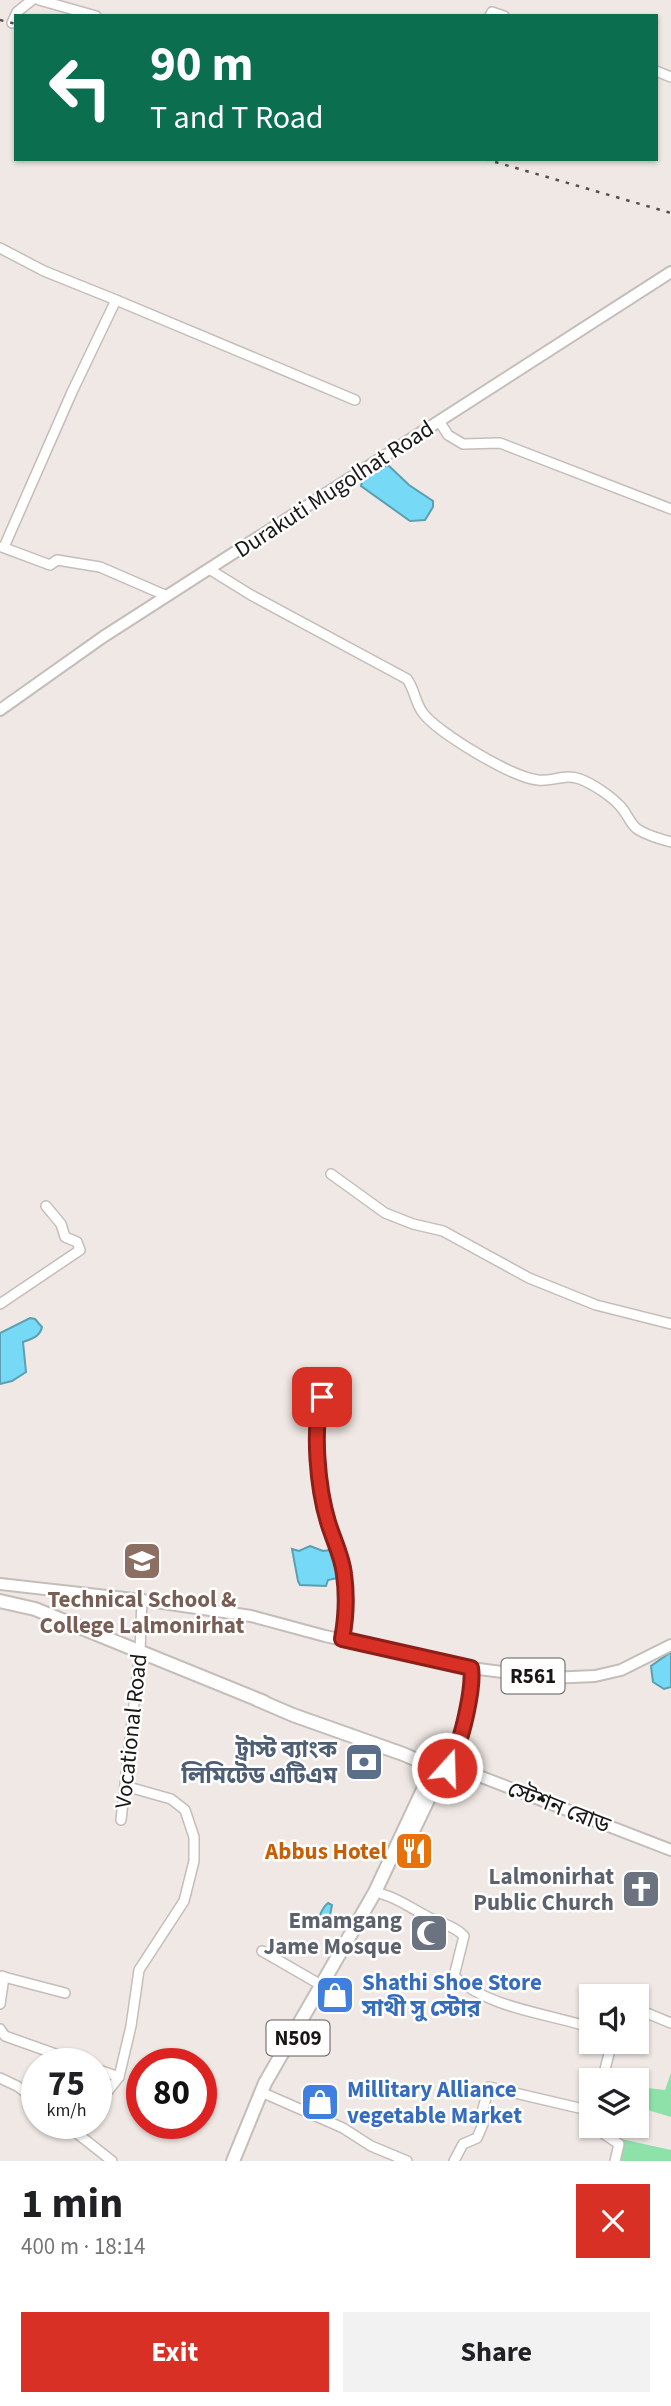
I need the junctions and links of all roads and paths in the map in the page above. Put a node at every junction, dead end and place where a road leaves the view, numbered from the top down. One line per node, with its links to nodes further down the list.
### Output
1 (32, 0): 3 (street)
2 (39, 0): 4 (street)
3 (16, 14)
4 (89, 14)
5 (14, 19): 6 (street)
6 (12, 23)
7 (0, 248): 9 (street)
8 (671, 272): 11 (main road, Durakuti Mugolhat Road)
9 (116, 300): 10 (street); 13 (street)
10 (355, 400)
11 (439, 422): 12 (street); 14 (main road, Durakuti Mugolhat Road)
12 (671, 509)
13 (2, 547): 15 (street)
14 (209, 569): 15 (main road, Durakuti Mugolhat Road); 17 (street)
15 (167, 596): 16 (main road, Durakuti Mugolhat Road)
16 (0, 710)
17 (671, 842)
18 (331, 1174): 21 (street)
19 (46, 1206): 20 (street)
20 (0, 1304)
21 (671, 1324)
22 (322, 1397): 26 (street)
23 (0, 1584): 24 (main road)
24 (142, 1600): 26 (main road); 28 (street, Vocational Road)
25 (0, 1601): 28 (highway)
26 (342, 1639): 29 (main road)
27 (671, 1645): 29 (main road, R561)
28 (140, 1651): 30 (highway); 32 (street, Vocational Road)
29 (471, 1668): 31 (main road, R561)
30 (430, 1765): 31 (highway); 31 (highway); 38 (highway, N509)
31 (446, 1766): 34 (main road, স্টেশন রোড); 35 (highway, N509)
32 (125, 1786): 33 (street, Vocational Road); 47 (street)
33 (121, 1820)
34 (671, 1849)
35 (382, 1894): 43 (street); 51 (highway, N509)
36 (261, 1951): 38 (street)
37 (2, 1976): 39 (street); 40 (street)
38 (321, 1985): 57 (highway, N509)
39 (65, 1993)
40 (0, 2004)
41 (649, 2014): 42 (street)
42 (671, 2023)
43 (579, 2024)
44 (0, 2029): 45 (street)
45 (39, 2048)
46 (112, 2075): 47 (street)
47 (119, 2077): 49 (street)
48 (0, 2078): 50 (street)
49 (112, 2086)
50 (21, 2089)
51 (268, 2095): 55 (street); 58 (highway, N509)
52 (579, 2108): 59 (street)
53 (610, 2138): 60 (street)
54 (84, 2139): 56 (street)
55 (402, 2160)
56 (112, 2161)
57 (233, 2161)
58 (241, 2161)
59 (454, 2161)
60 (615, 2161)

